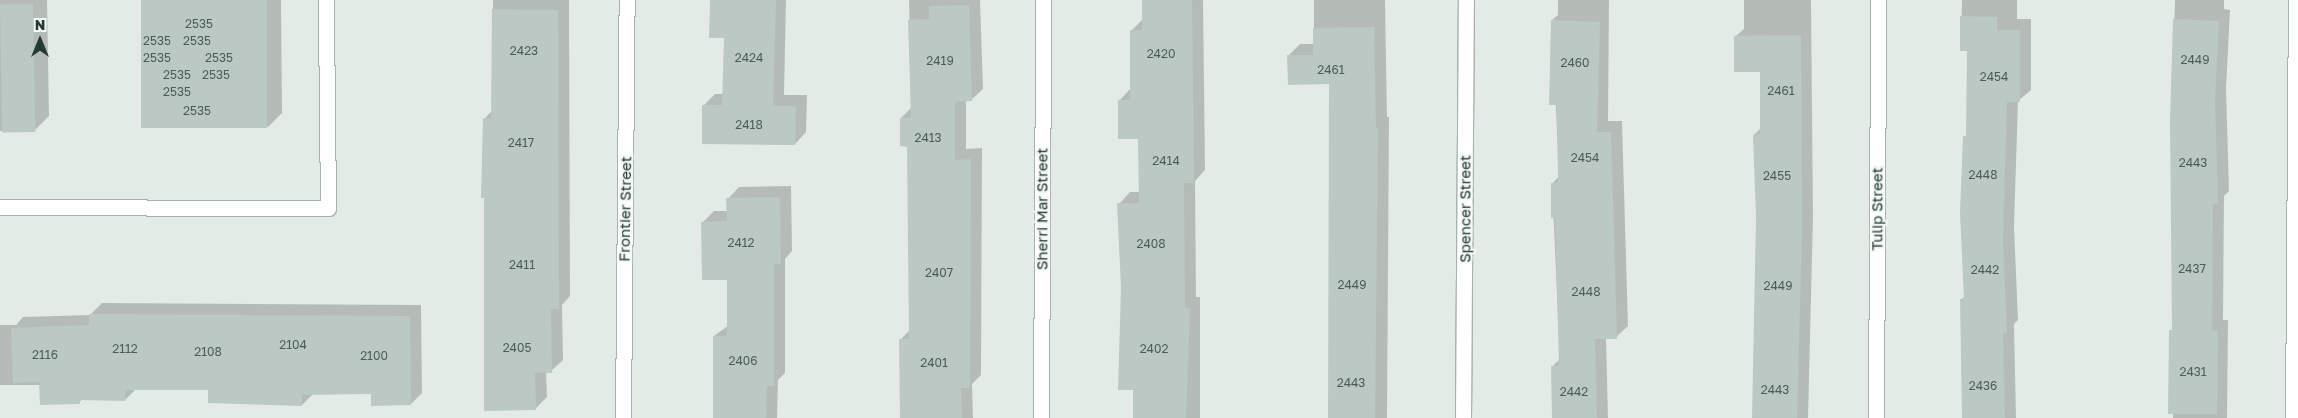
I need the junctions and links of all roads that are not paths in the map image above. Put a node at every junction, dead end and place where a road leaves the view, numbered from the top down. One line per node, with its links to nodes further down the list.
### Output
1 (326, 0): 7 (street)
2 (627, 0): 8 (street, Frontier Street)
3 (1043, 0): 9 (street, Sherri Mar Street)
4 (1466, 0): 10 (street, Spencer Street)
5 (1878, 0): 11 (street, Tulip Street)
6 (2296, 0): 12 (street)
7 (0, 208)
8 (623, 418)
9 (1041, 418)
10 (1463, 418)
11 (1876, 418)
12 (2293, 418)

